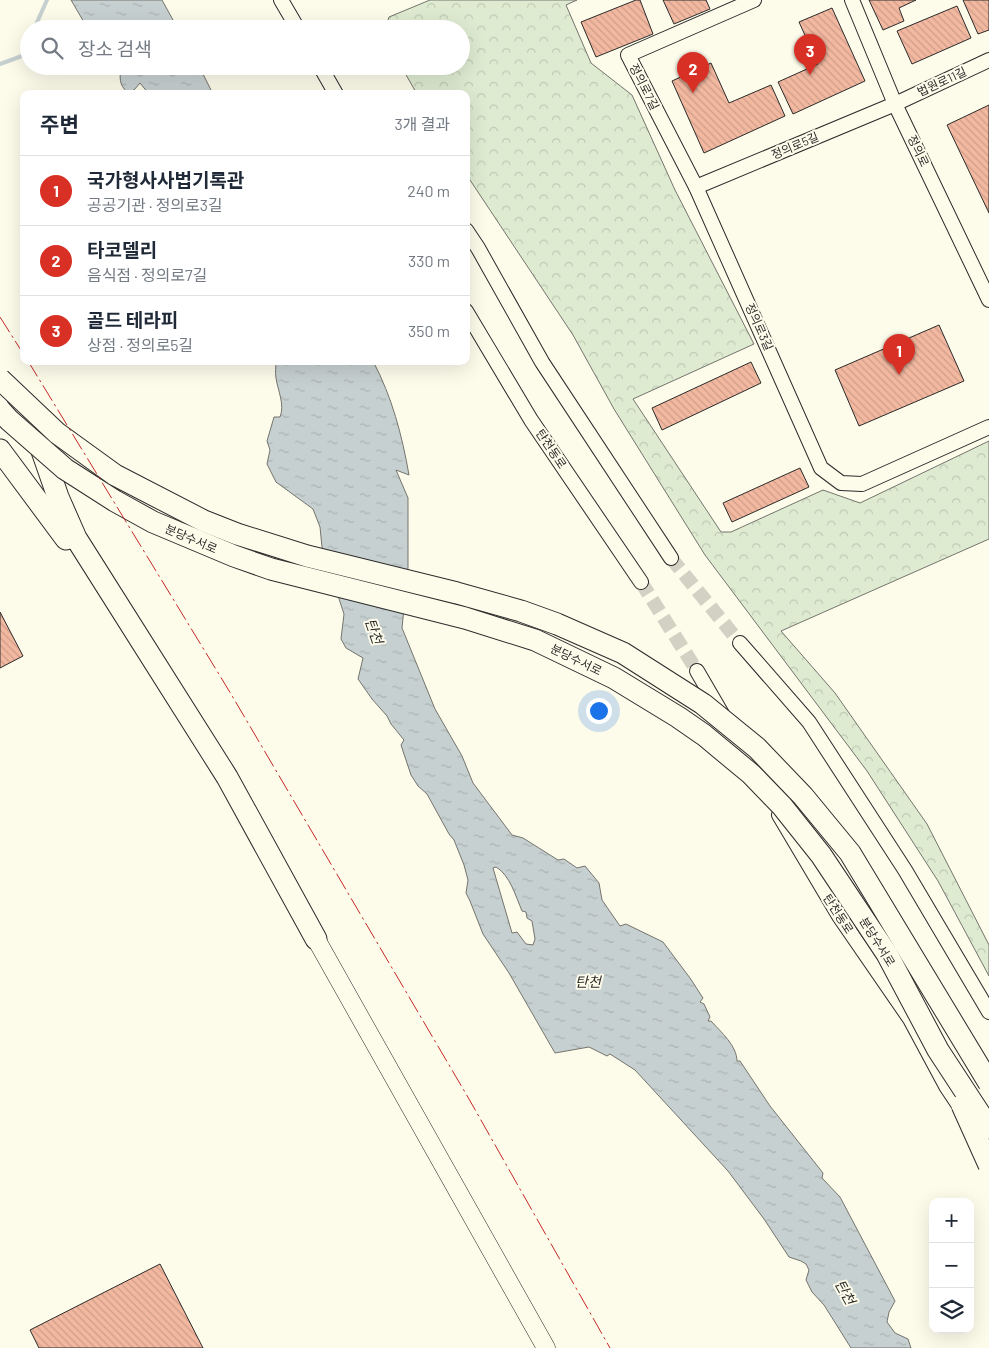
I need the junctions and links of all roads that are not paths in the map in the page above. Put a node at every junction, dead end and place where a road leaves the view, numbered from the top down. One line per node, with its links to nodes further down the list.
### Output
1 (281, 0): 4 (street)
2 (754, 0): 9 (street, 정의로7길)
3 (852, 0): 8 (street, 정의로)
4 (293, 20)
5 (989, 60): 8 (street, 법원로11길)
6 (325, 75): 7 (street)
7 (334, 90)
8 (895, 104): 9 (street, 정의로5길); 11 (street, 정의로)
9 (696, 187): 16 (street, 정의로3길)
10 (470, 237): 18 (street)
11 (989, 300)
12 (470, 319): 19 (street, 탄천동로)
13 (0, 370): 22 (highway)
14 (0, 379): 25 (highway, 분당수서로, bridge)
15 (0, 410): 24 (highway, 분당수서로, bridge)
16 (989, 427)
17 (0, 450): 22 (highway)
18 (671, 558)
19 (641, 582)
20 (740, 643): 23 (street)
21 (697, 671): 26 (street, 탄천동로)
22 (316, 939): 31 (main road)
23 (989, 1012)
24 (938, 1050): 27 (highway, 분당수서로, bridge); 30 (highway, bridge)
25 (989, 1083)
26 (946, 1086): 28 (street); 29 (street, 탄천동로)
27 (989, 1128)
28 (989, 1133)
29 (989, 1149)
30 (989, 1165)
31 (546, 1348)

